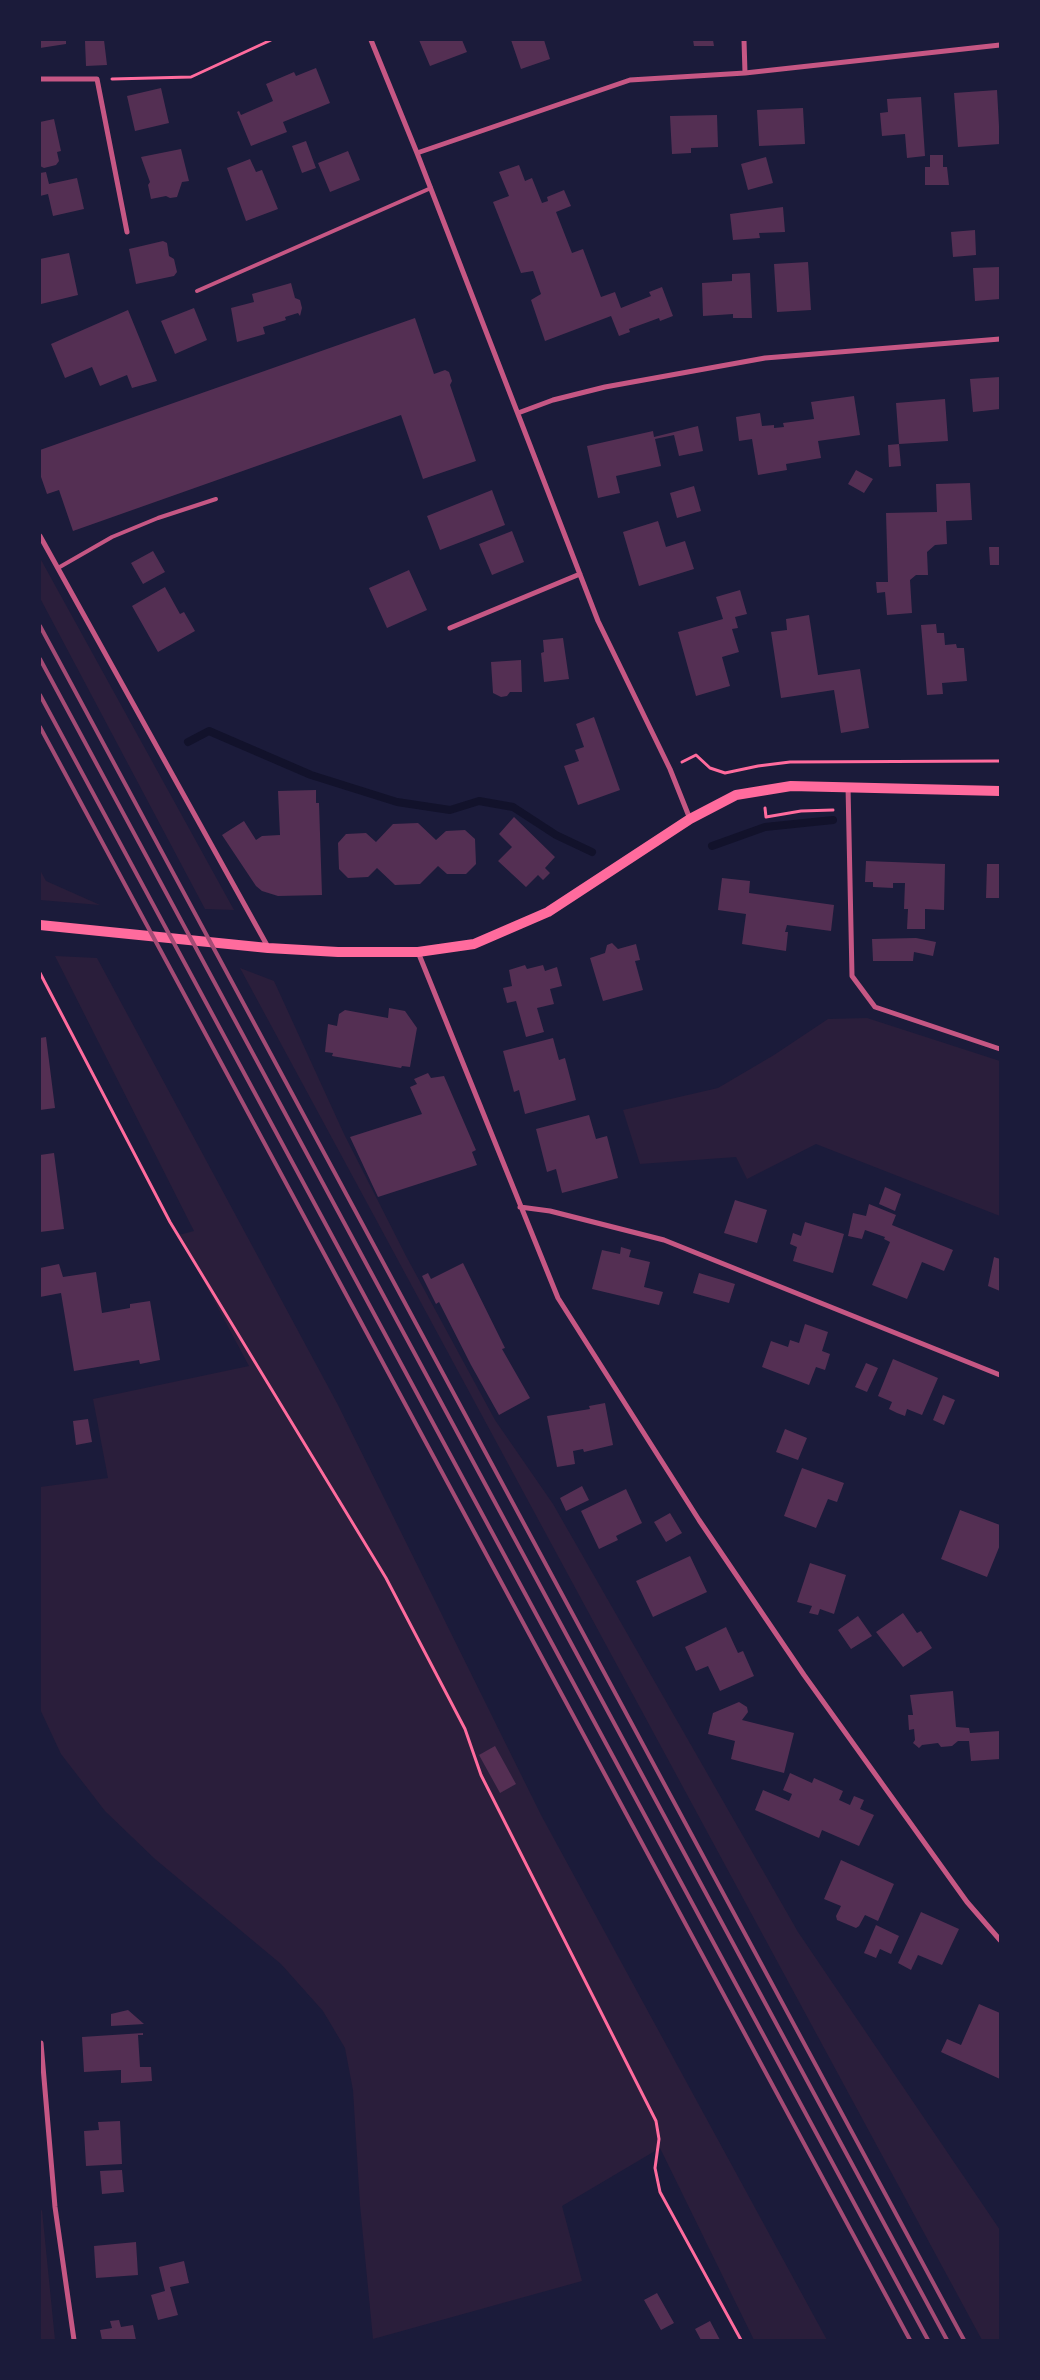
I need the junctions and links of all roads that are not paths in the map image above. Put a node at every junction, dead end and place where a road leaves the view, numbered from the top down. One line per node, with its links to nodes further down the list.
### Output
1 (371, 40): 6 (street)
2 (744, 40): 4 (street)
3 (1000, 45): 4 (street)
4 (745, 73): 6 (street)
5 (40, 79): 8 (street)
6 (417, 153): 7 (street)
7 (431, 188): 9 (lane); 11 (street)
8 (128, 232)
9 (197, 291)
10 (1000, 339): 11 (street)
11 (518, 413): 15 (street)
12 (216, 499): 14 (lane)
13 (40, 536): 14 (street)
14 (58, 568): 21 (street)
15 (580, 574): 16 (street); 19 (street)
16 (450, 628)
17 (848, 786): 18 (main road); 19 (main road); 23 (street)
18 (1000, 791)
19 (690, 819): 22 (main road)
20 (40, 925): 21 (main road)
21 (268, 948): 22 (main road)
22 (418, 952): 24 (street)
23 (1000, 1049)
24 (520, 1207): 25 (street); 26 (street)
25 (1000, 1375)
26 (1000, 1940)
27 (41, 2043): 28 (street)
28 (74, 2340)

